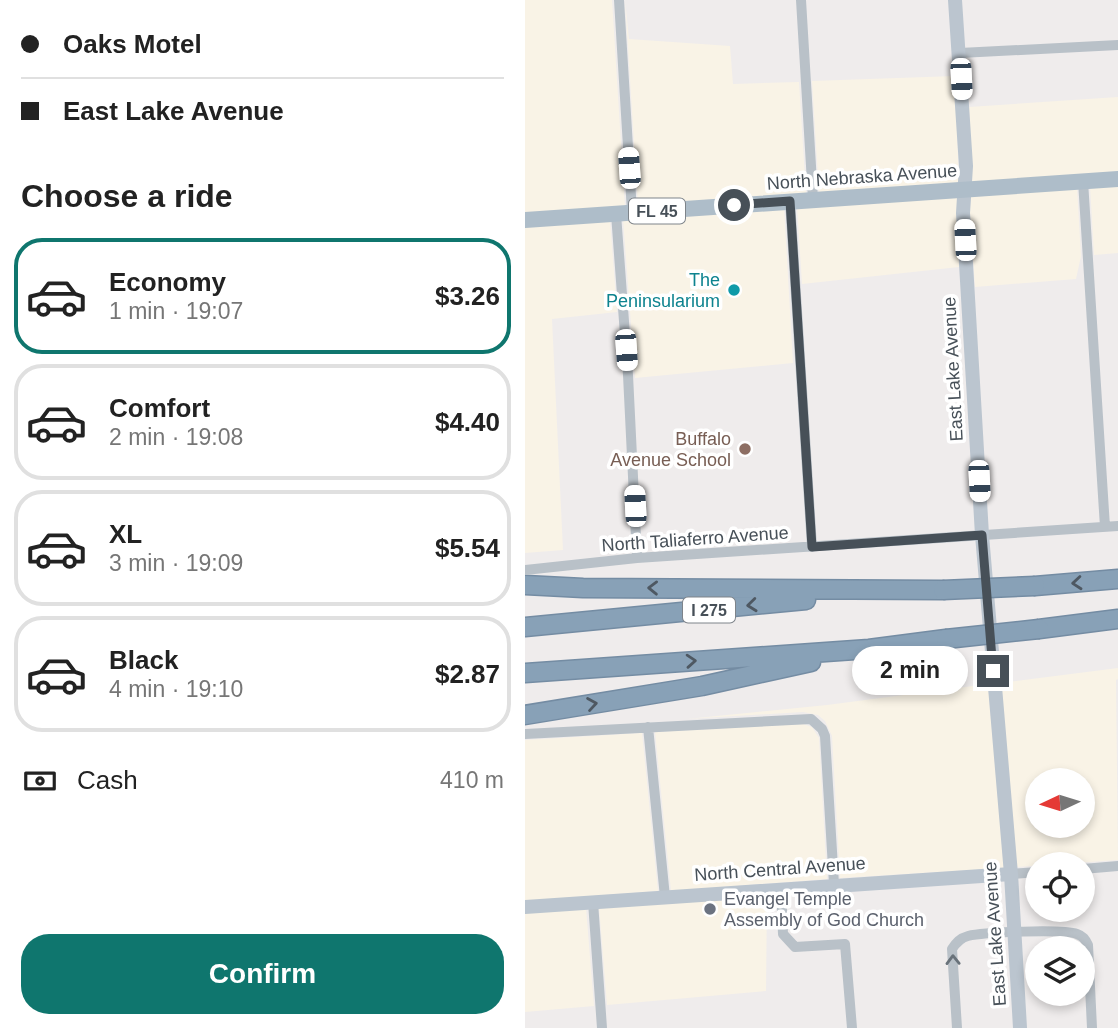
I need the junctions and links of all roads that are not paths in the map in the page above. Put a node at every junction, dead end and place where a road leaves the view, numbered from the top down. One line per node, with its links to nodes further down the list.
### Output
1 (618, 0): 11 (street)
2 (801, 0): 9 (street)
3 (955, 0): 5 (street, East Lake Avenue)
4 (1118, 44): 5 (street)
5 (960, 53): 8 (street, East Lake Avenue)
6 (1118, 178): 7 (main road, North Nebraska Avenue / FL 45)
7 (1083, 181): 8 (main road, North Nebraska Avenue / FL 45); 14 (street)
8 (965, 189): 9 (main road, North Nebraska Avenue / FL 45); 15 (street, East Lake Avenue)
9 (813, 200): 10 (main road, North Nebraska Avenue / FL 45)
10 (790, 201): 11 (main road, North Nebraska Avenue / FL 45); 16 (street)
11 (624, 213): 12 (main road, North Nebraska Avenue / FL 45); 17 (street)
12 (525, 220)
13 (1118, 526): 14 (street, North Taliaferro Avenue)
14 (1105, 527): 15 (street, North Taliaferro Avenue)
15 (982, 535): 16 (street, North Taliaferro Avenue); 31 (street, East Lake Avenue)
16 (812, 547): 17 (street, North Taliaferro Avenue)
17 (637, 558): 18 (street, North Taliaferro Avenue)
18 (526, 574): 20 (highway, one-way to 18)
19 (1118, 579): 20 (highway, I 275, one-way to 20, bridge)
20 (893, 590): 22 (highway, I 275, one-way to 22)
21 (1118, 619): 23 (highway, bridge)
22 (525, 627)
23 (869, 649): 24 (highway, one-way to 23); 25 (highway, one-way to 23)
24 (525, 673)
25 (525, 715)
26 (648, 727): 27 (street); 32 (street); 34 (street)
27 (525, 734)
28 (1118, 866): 29 (street)
29 (1095, 868)
30 (1025, 873): 31 (street, North Central Avenue)
31 (1010, 874): 32 (street, North Central Avenue); 37 (street, East Lake Avenue)
32 (834, 884): 33 (street, North Central Avenue)
33 (781, 888): 34 (street, North Central Avenue); 39 (street)
34 (665, 897): 35 (street, North Central Avenue)
35 (593, 902): 36 (street, North Central Avenue); 38 (street)
36 (525, 907)
37 (1014, 932): 40 (street, one-way to 37); 41 (street, East Lake Avenue); 42 (street)
38 (602, 1028)
39 (852, 1028)
40 (957, 1028)
41 (1020, 1028)
42 (1092, 1028)

